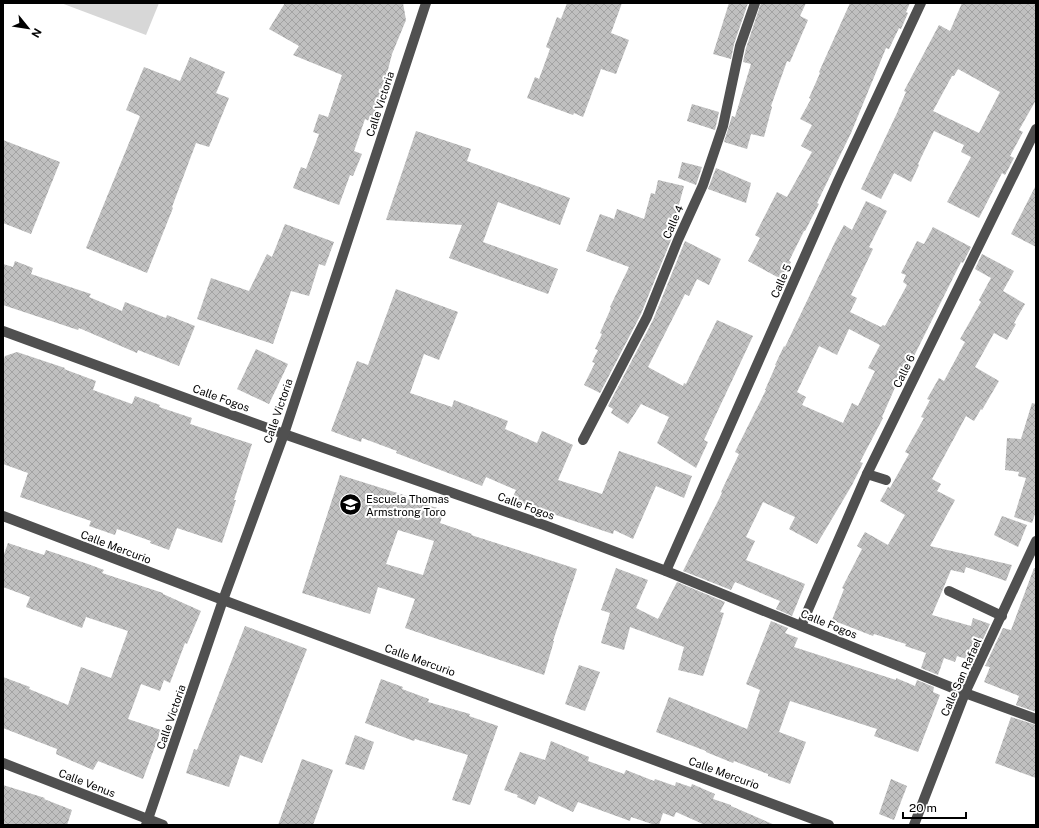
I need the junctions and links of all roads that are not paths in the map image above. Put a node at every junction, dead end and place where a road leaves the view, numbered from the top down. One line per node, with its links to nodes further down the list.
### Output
1 (426, 3): 6 (street, Calle Victoria)
2 (755, 3): 7 (street, Calle 4)
3 (921, 3): 12 (street, Calle 5)
4 (1036, 129): 8 (street, Calle 6)
5 (3, 331): 6 (street, Calle Fogos)
6 (284, 434): 12 (street, Calle Fogos); 14 (street, Calle Victoria)
7 (583, 440)
8 (867, 474): 9 (street); 16 (street, Calle 6)
9 (886, 480)
10 (3, 516): 14 (street, Calle Mercurio)
11 (1036, 541): 15 (street, Calle San Rafael)
12 (666, 570): 16 (street, Calle Fogos)
13 (949, 591): 15 (street)
14 (223, 600): 20 (street, Calle Victoria); 22 (street, Calle Mercurio)
15 (1002, 616): 17 (street, Calle San Rafael)
16 (801, 626): 17 (street, Calle Fogos)
17 (965, 693): 18 (street, Calle Fogos); 23 (street, Calle San Rafael)
18 (1036, 719)
19 (3, 763): 20 (street, Calle Venus)
20 (147, 822): 21 (street, Calle Venus)
21 (163, 825)
22 (829, 825)
23 (914, 825)

